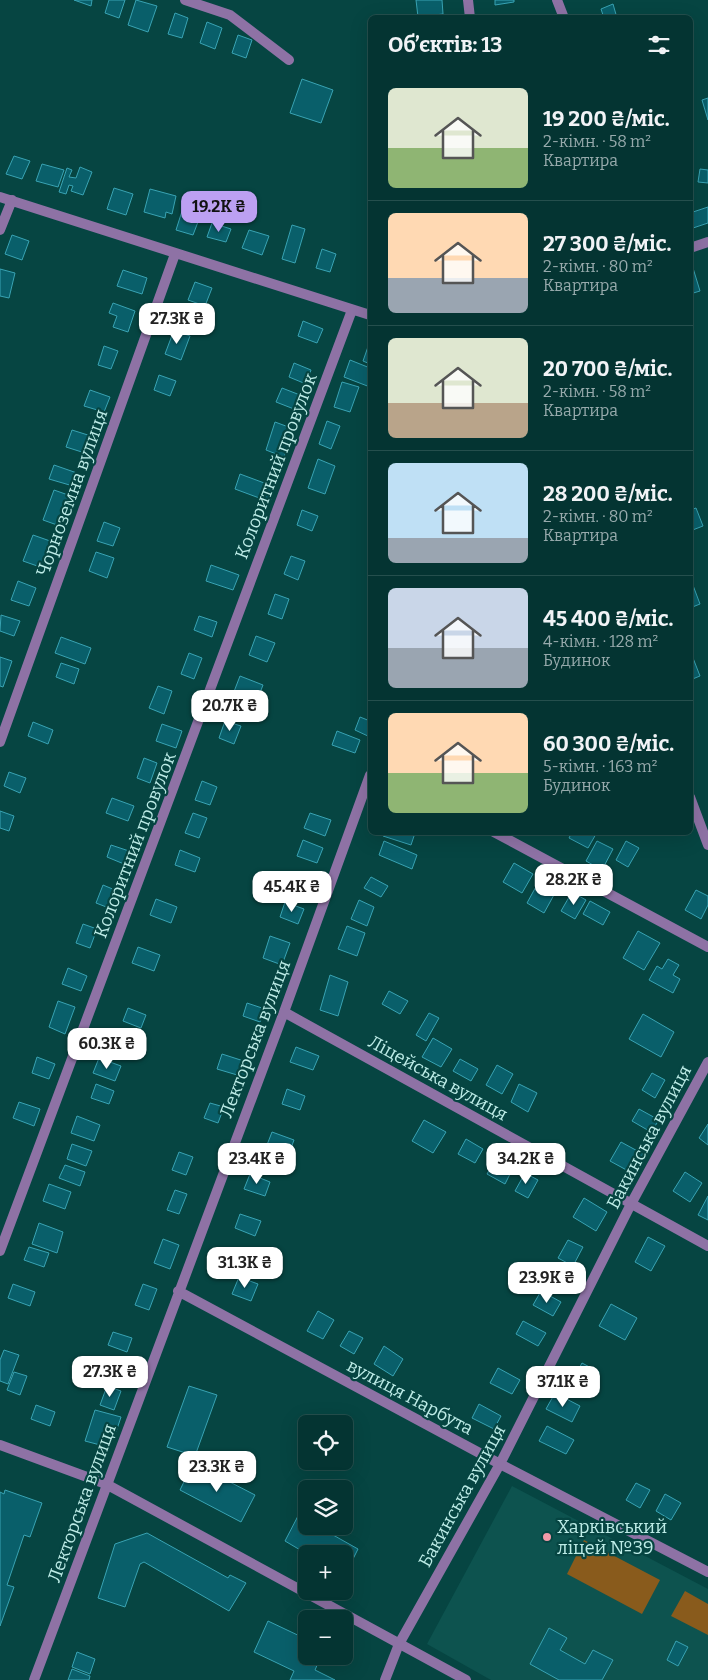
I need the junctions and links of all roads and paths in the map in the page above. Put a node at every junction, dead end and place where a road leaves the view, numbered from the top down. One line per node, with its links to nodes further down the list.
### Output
1 (185, 0): 6 (street)
2 (468, 0): 4 (street)
3 (557, 0): 5 (street)
4 (470, 15)
5 (563, 15)
6 (289, 60)
7 (0, 197): 8 (street)
8 (12, 200): 9 (street); 12 (street)
9 (0, 230)
10 (708, 242): 11 (street)
11 (693, 247)
12 (175, 254): 13 (street); 15 (street, Чорноземна вулиця)
13 (352, 310): 14 (street); 25 (street, Колоритний провулок)
14 (368, 314)
15 (0, 742)
16 (368, 781): 21 (street, Лекторська вулиця)
17 (693, 805): 19 (street)
18 (500, 835): 20 (street)
19 (708, 844)
20 (708, 947)
21 (284, 1012): 23 (street, Ліцейська вулиця); 26 (street, Лекторська вулиця)
22 (708, 1062): 23 (street, Бакинська вулиця)
23 (631, 1204): 24 (street, Ліцейська вулиця); 28 (street, Бакинська вулиця)
24 (708, 1246)
25 (0, 1251)
26 (178, 1291): 28 (street, вулиця Нарбута); 29 (street, Лекторська вулиця)
27 (0, 1445): 29 (street)
28 (500, 1464): 30 (street, вулиця Нарбута); 31 (street, Бакинська вулиця)
29 (106, 1484): 31 (street); 32 (street, Лекторська вулиця)
30 (708, 1572)
31 (400, 1644): 33 (street, Бакинська вулиця); 34 (street)
32 (34, 1680)
33 (385, 1680)
34 (466, 1680)

